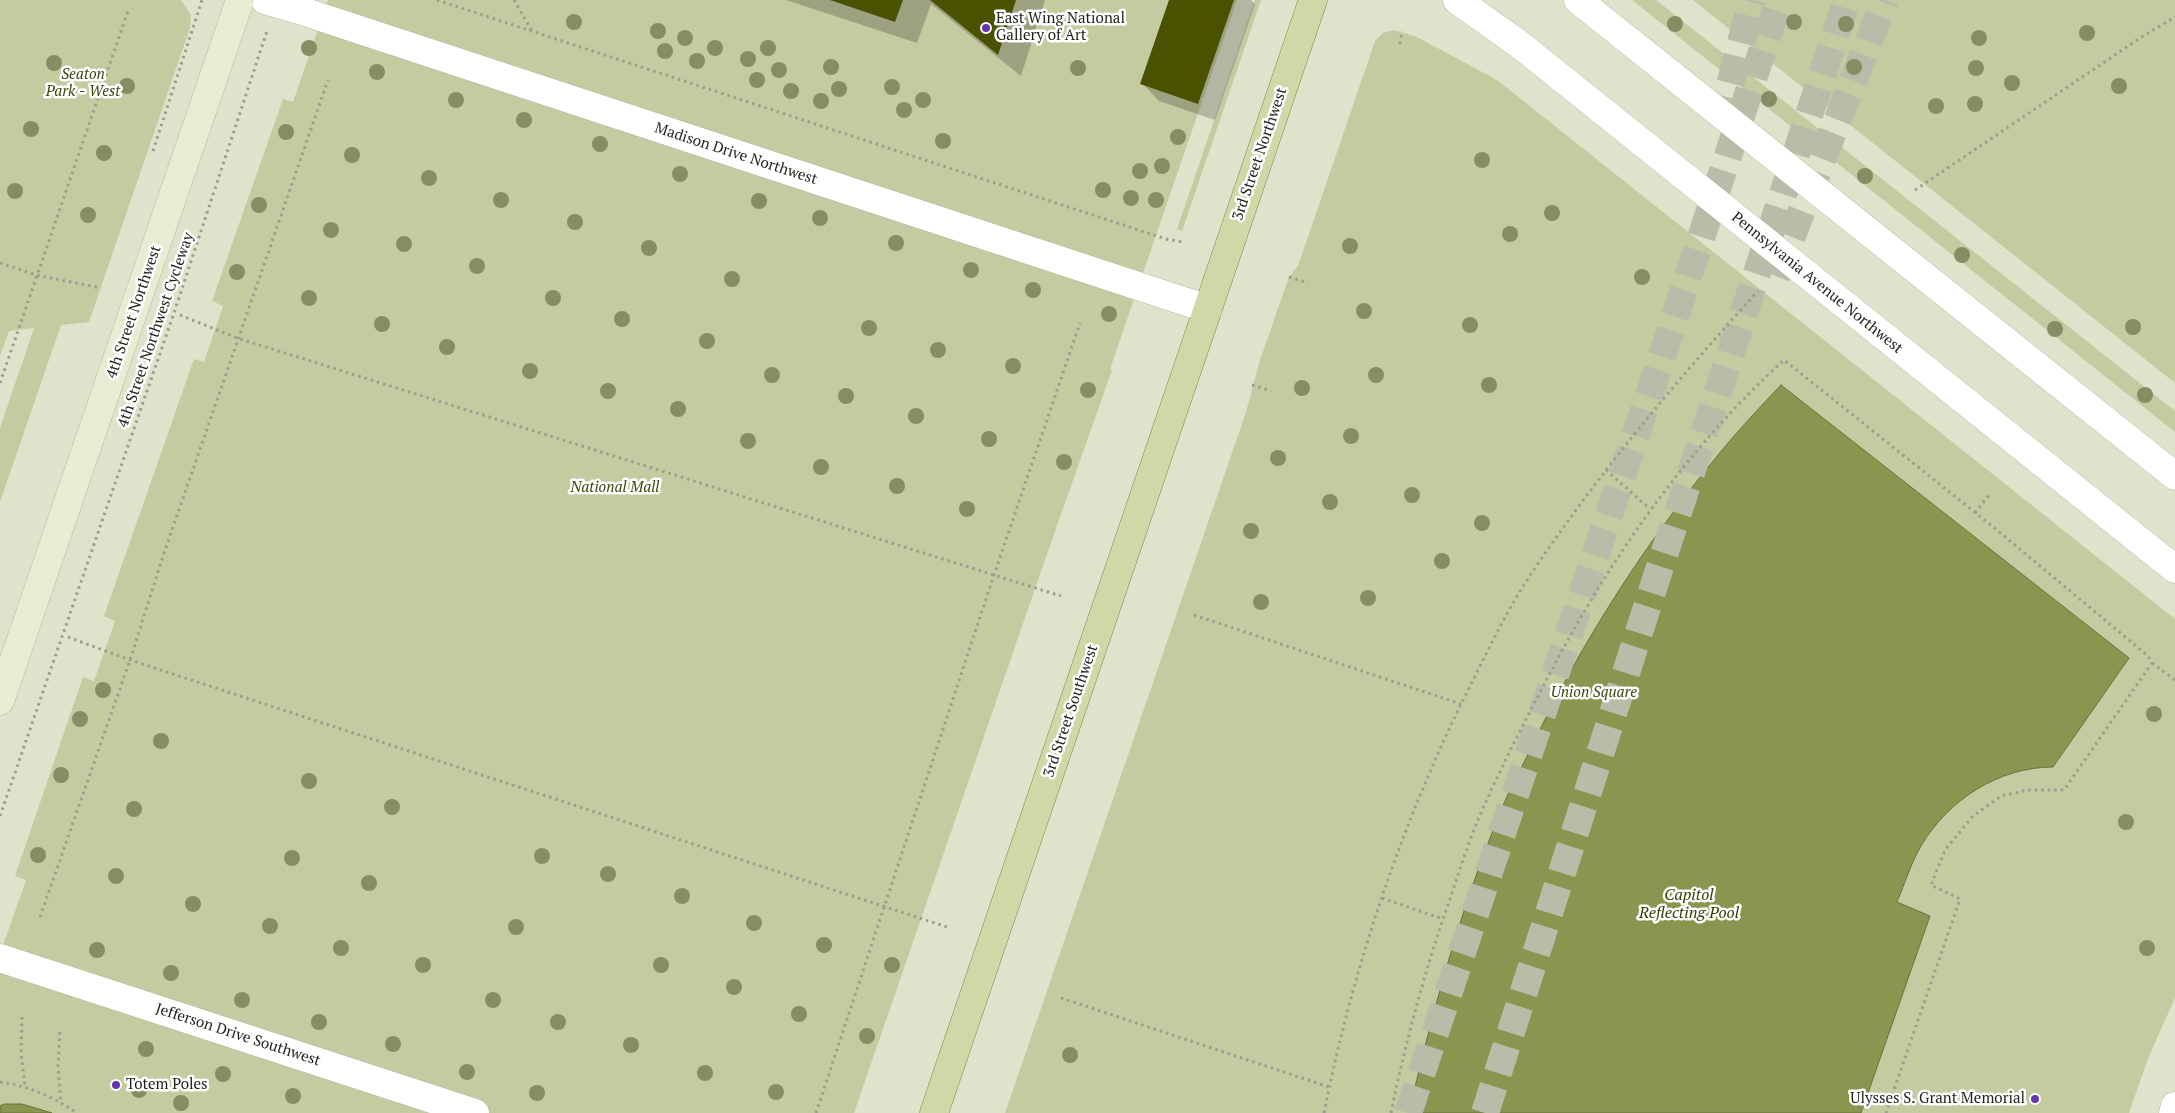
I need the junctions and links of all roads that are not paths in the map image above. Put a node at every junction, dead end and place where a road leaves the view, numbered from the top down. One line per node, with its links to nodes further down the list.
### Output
1 (240, 0): 9 (main road, 4th Street Northwest)
2 (265, 0): 6 (street, Madison Drive Northwest)
3 (1313, 0): 6 (main road, 3rd Street Northwest)
4 (1457, 0): 8 (street, Pennsylvania Avenue Northwest)
5 (1578, 0): 7 (street)
6 (1208, 309): 13 (main road, 3rd Street Southwest)
7 (2175, 476)
8 (2175, 569)
9 (0, 700)
10 (0, 958): 12 (street, Jefferson Drive Southwest)
11 (2175, 1106): 14 (street)
12 (475, 1113)
13 (934, 1113)
14 (2173, 1113)

